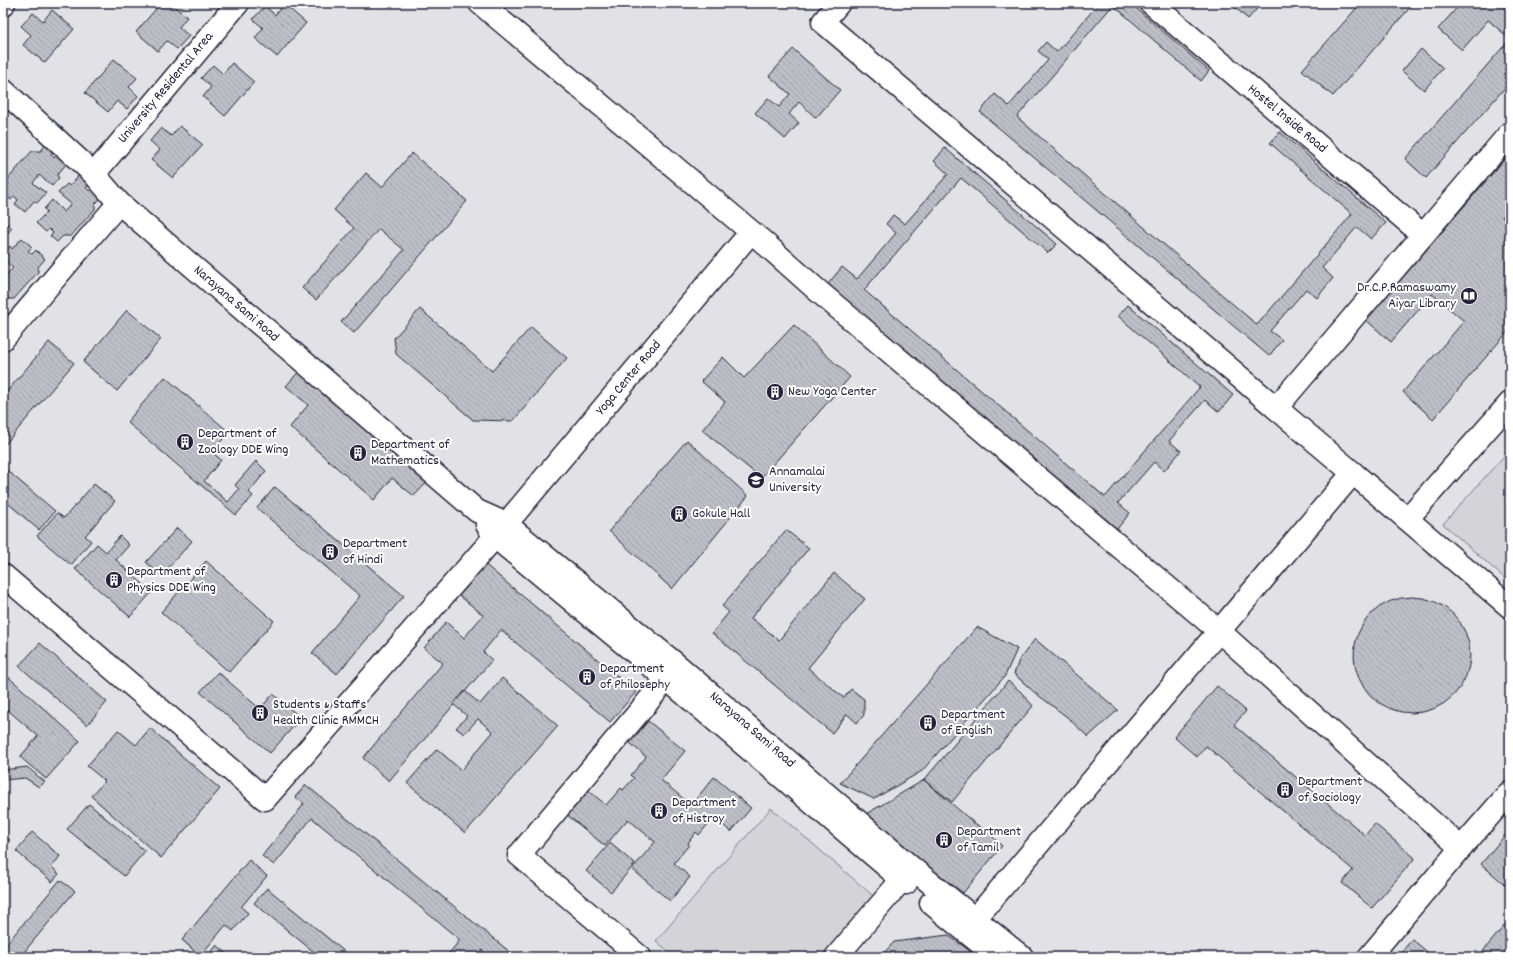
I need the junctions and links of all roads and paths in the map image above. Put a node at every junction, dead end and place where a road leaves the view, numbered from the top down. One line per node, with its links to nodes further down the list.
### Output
1 (238, 3): 7 (street, University Residental Area)
2 (480, 3): 9 (street)
3 (839, 3): 13 (street)
4 (1151, 3): 10 (street, Hostel Inside Road)
5 (3, 90): 7 (street, Narayana Sami Road)
6 (1510, 133): 10 (street)
7 (94, 174): 8 (street, Narayana Sami Road)
8 (119, 203): 11 (street); 16 (street, Narayana Sami Road)
9 (751, 232): 16 (street, Yoga Center Road); 19 (street)
10 (1423, 235): 13 (street)
11 (3, 339)
12 (1510, 404): 15 (street)
13 (1276, 408): 14 (street)
14 (1353, 473): 15 (street); 19 (street)
15 (1407, 519): 18 (street)
16 (500, 530): 17 (street, Yoga Center Road); 20 (street, Narayana Sami Road)
17 (3, 575)
18 (1510, 607)
19 (1219, 631): 22 (street); 24 (street)
20 (672, 672): 23 (street, Narayana Sami Road); 25 (street); 27 (street, Narayana Sami Road)
21 (1510, 792): 22 (street)
22 (1460, 848): 29 (street)
23 (912, 868): 24 (street, Narayana Sami Road); 26 (street)
24 (975, 918): 28 (street, Narayana Sami Road)
25 (640, 957)
26 (836, 957)
27 (997, 957)
28 (1022, 957)
29 (1369, 957)

